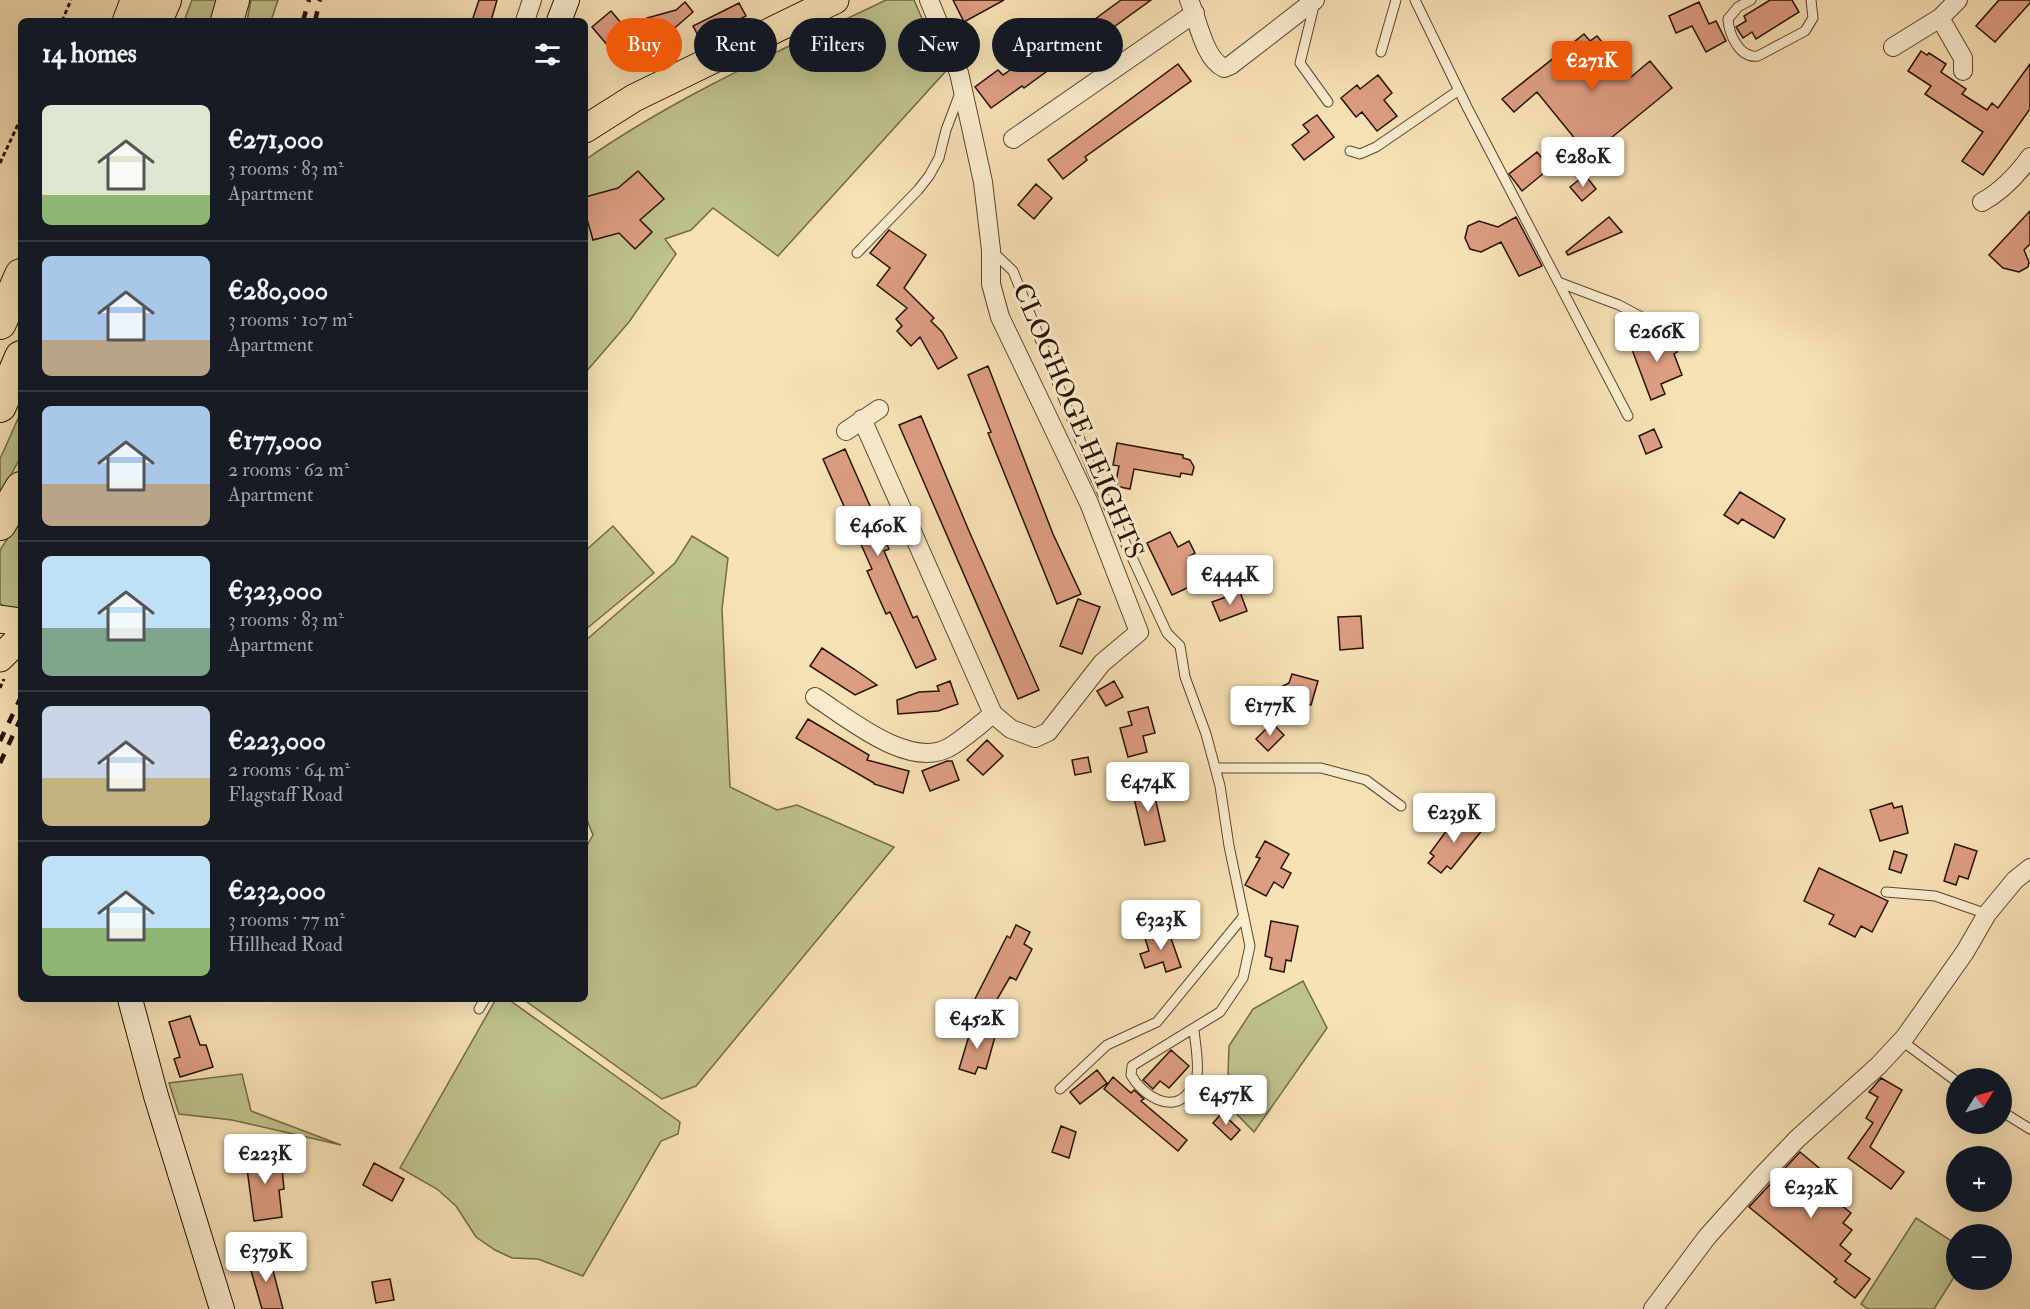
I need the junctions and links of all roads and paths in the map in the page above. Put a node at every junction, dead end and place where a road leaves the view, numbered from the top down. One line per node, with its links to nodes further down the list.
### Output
1 (71, 0): 16 (path)
2 (137, 0): 17 (highway)
3 (165, 0): 18 (highway)
4 (233, 0): 19 (highway)
5 (532, 0): 20 (street)
6 (567, 0): 21 (street)
7 (835, 0): 30 (main road)
8 (930, 0): 26 (street, CLOGHOGE HEIGHTS)
9 (1315, 0): 15 (street); 28 (lane)
10 (1396, 0): 24 (lane)
11 (1415, 0): 27 (lane)
12 (1751, 0): 13 (lane)
13 (1811, 0)
14 (1958, 0): 22 (street)
15 (1192, 6): 31 (street)
16 (63, 18)
17 (130, 18)
18 (157, 18)
19 (228, 18)
20 (526, 18)
21 (560, 18)
22 (1940, 18): 23 (street); 25 (street)
23 (1893, 47)
24 (1381, 52)
25 (1963, 70)
26 (962, 88): 36 (street, CLOGHOGE HEIGHTS); 37 (lane)
27 (1458, 90): 32 (lane); 39 (lane)
28 (1328, 102)
29 (18, 124): 34 (path)
30 (588, 127)
31 (1013, 140)
32 (1350, 151)
33 (2030, 156): 35 (street)
34 (0, 163)
35 (1982, 202)
36 (991, 250): 55 (street, CLOGHOGE HEIGHTS); 56 (lane)
37 (857, 253)
38 (18, 282): 41 (highway)
39 (1558, 282): 40 (lane); 45 (lane)
40 (1653, 322)
41 (0, 323)
42 (18, 364): 43 (highway)
43 (0, 406)
44 (879, 409): 46 (street)
45 (1628, 416)
46 (862, 419): 47 (street); 55 (street)
47 (846, 431)
48 (18, 493): 49 (highway)
49 (0, 524)
50 (0, 619): 51 (main road)
51 (18, 622)
52 (18, 640): 53 (main road)
53 (0, 658)
54 (815, 697): 55 (street)
55 (993, 714)
56 (1215, 768): 57 (lane); 61 (lane)
57 (1401, 806)
58 (2030, 868): 60 (street)
59 (1886, 892): 60 (lane)
60 (1987, 914): 66 (street)
61 (1243, 917): 65 (lane); 68 (lane)
62 (131, 1002): 71 (street)
63 (483, 1002): 64 (lane)
64 (479, 1009)
65 (1194, 1029): 65 (lane)
66 (1902, 1041): 67 (lane); 72 (street)
67 (1946, 1074)
68 (1060, 1089)
69 (2012, 1118): 70 (lane)
70 (2030, 1129)
71 (222, 1309)
72 (1653, 1309)

